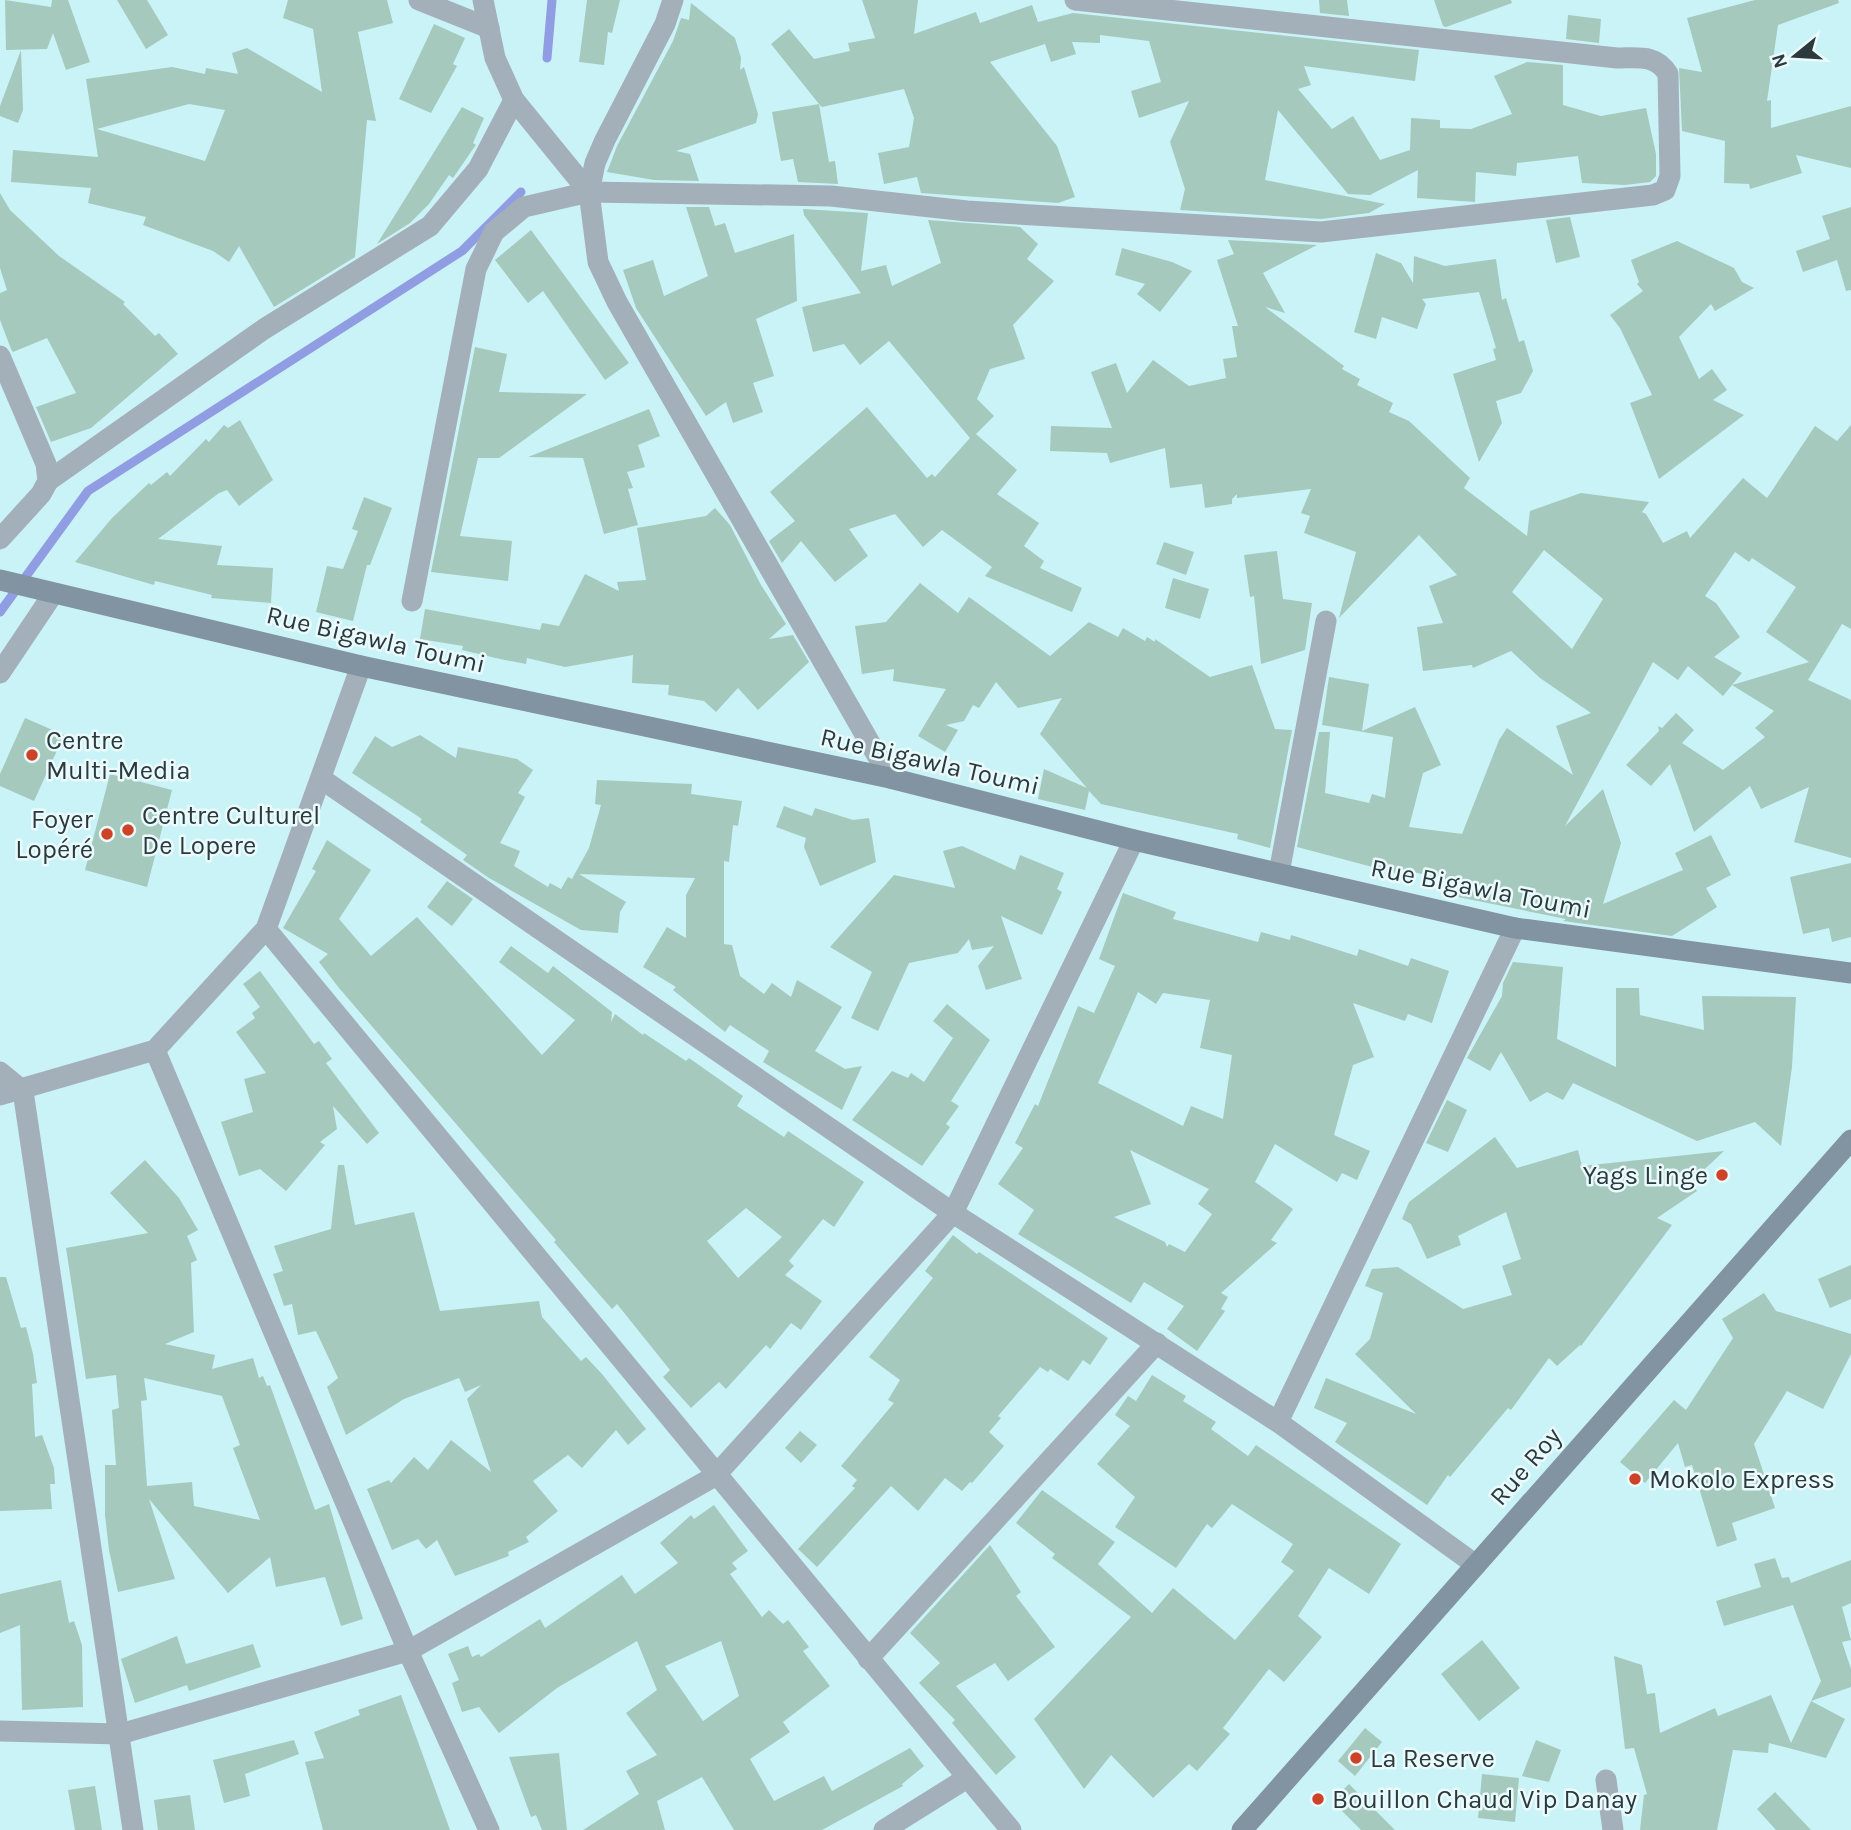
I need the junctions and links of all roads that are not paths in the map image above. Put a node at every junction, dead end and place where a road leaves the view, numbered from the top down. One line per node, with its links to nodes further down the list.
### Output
1 (419, 0): 5 (street)
2 (484, 0): 5 (street)
3 (673, 0): 7 (street)
4 (1075, 0): 7 (street)
5 (489, 28): 6 (street)
6 (514, 100): 7 (street); 9 (street)
7 (589, 192): 13 (street); 17 (street)
8 (0, 356): 9 (street)
9 (47, 481): 10 (street)
10 (0, 538)
11 (0, 580): 12 (street, Rue Bigawla Toumi)
12 (44, 592): 15 (street, Rue Bigawla Toumi); 16 (street)
13 (412, 601)
14 (1326, 621): 20 (street)
15 (361, 666): 17 (street, Rue Bigawla Toumi); 18 (street)
16 (0, 673)
17 (890, 778): 19 (street, Rue Bigawla Toumi)
18 (323, 780): 22 (street); 29 (street)
19 (1134, 840): 20 (street, Rue Bigawla Toumi); 29 (street)
20 (1279, 873): 21 (street, Rue Bigawla Toumi)
21 (1515, 928): 23 (street, Rue Bigawla Toumi); 31 (street)
22 (266, 929): 24 (street); 32 (street)
23 (1851, 973)
24 (155, 1050): 26 (street); 34 (street)
25 (0, 1072): 26 (street)
26 (23, 1091): 27 (street); 37 (street)
27 (0, 1095)
28 (1851, 1140): 33 (street, Rue Roy)
29 (953, 1213): 30 (street); 32 (street)
30 (1157, 1343): 31 (street); 35 (street)
31 (1278, 1422): 33 (street)
32 (715, 1476): 34 (street); 35 (street)
33 (1476, 1565): 44 (street, Rue Roy)
34 (408, 1651): 37 (street); 41 (street)
35 (868, 1659): 38 (street)
36 (0, 1731): 37 (street)
37 (120, 1734): 40 (street)
38 (967, 1778): 42 (street); 43 (street)
39 (1606, 1780): 45 (street)
40 (133, 1830)
41 (489, 1830)
42 (884, 1830)
43 (1011, 1830)
44 (1242, 1830)
45 (1612, 1830)

